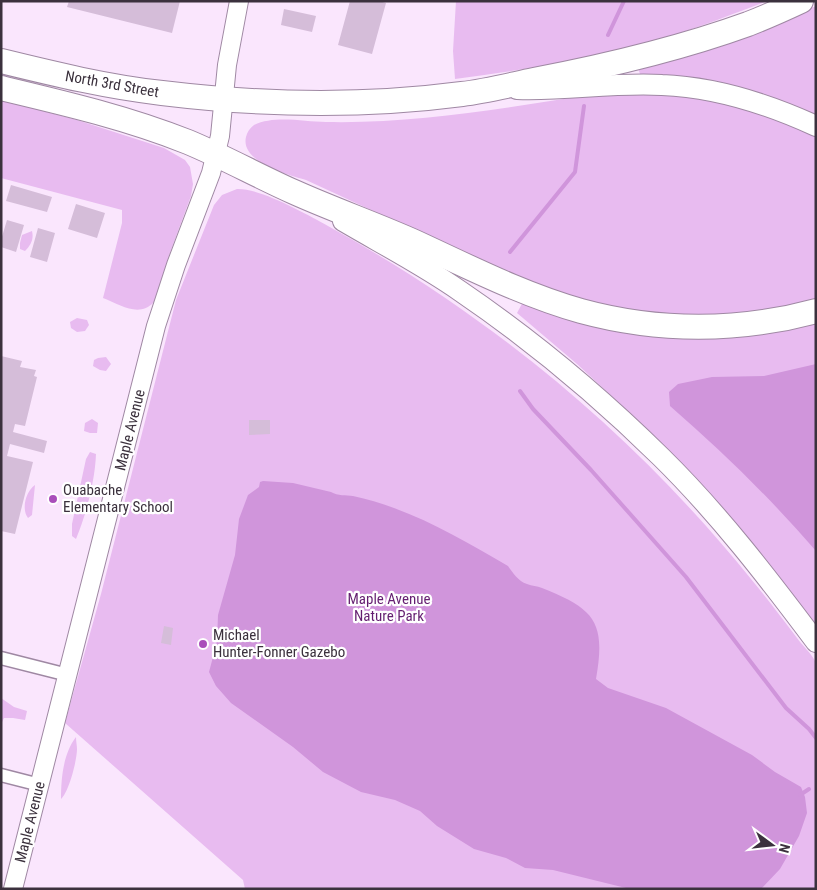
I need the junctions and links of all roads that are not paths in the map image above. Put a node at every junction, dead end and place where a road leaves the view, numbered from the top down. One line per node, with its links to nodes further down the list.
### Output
1 (239, 1): 6 (main road, Maple Avenue)
2 (802, 1): 5 (highway, North 3rd Street)
3 (1, 60): 6 (highway, North 3rd Street)
4 (1, 88): 8 (highway, North 3rd Street)
5 (493, 88): 6 (highway, North 3rd Street); 7 (main road)
6 (224, 99): 8 (main road, Maple Avenue)
7 (816, 126)
8 (215, 155): 9 (highway, North 3rd Street); 13 (main road, Maple Avenue)
9 (296, 194): 10 (highway, North 3rd Street); 11 (main road)
10 (816, 311)
11 (816, 642)
12 (1, 658): 13 (street)
13 (68, 675): 15 (main road, Maple Avenue)
14 (1, 775): 15 (street)
15 (40, 785): 16 (main road, Maple Avenue)
16 (13, 889)

